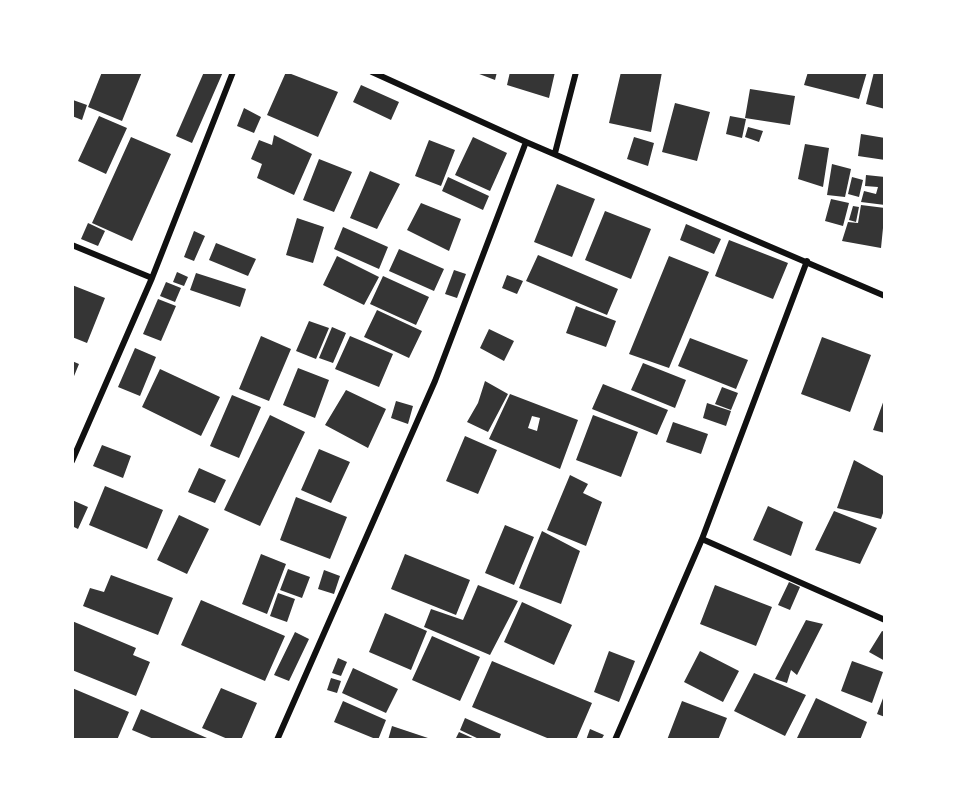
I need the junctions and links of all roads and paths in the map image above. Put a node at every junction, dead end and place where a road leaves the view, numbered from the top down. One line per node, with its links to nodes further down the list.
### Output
1 (233, 72): 8 (street)
2 (372, 72): 4 (street)
3 (576, 72): 5 (street)
4 (526, 142): 5 (street); 13 (street)
5 (555, 153): 7 (street)
6 (72, 245): 8 (street)
7 (807, 261): 9 (street); 11 (street)
8 (152, 278): 10 (street)
9 (885, 296)
10 (72, 461)
11 (702, 539): 12 (street); 14 (street)
12 (885, 620)
13 (277, 740)
14 (615, 740)

